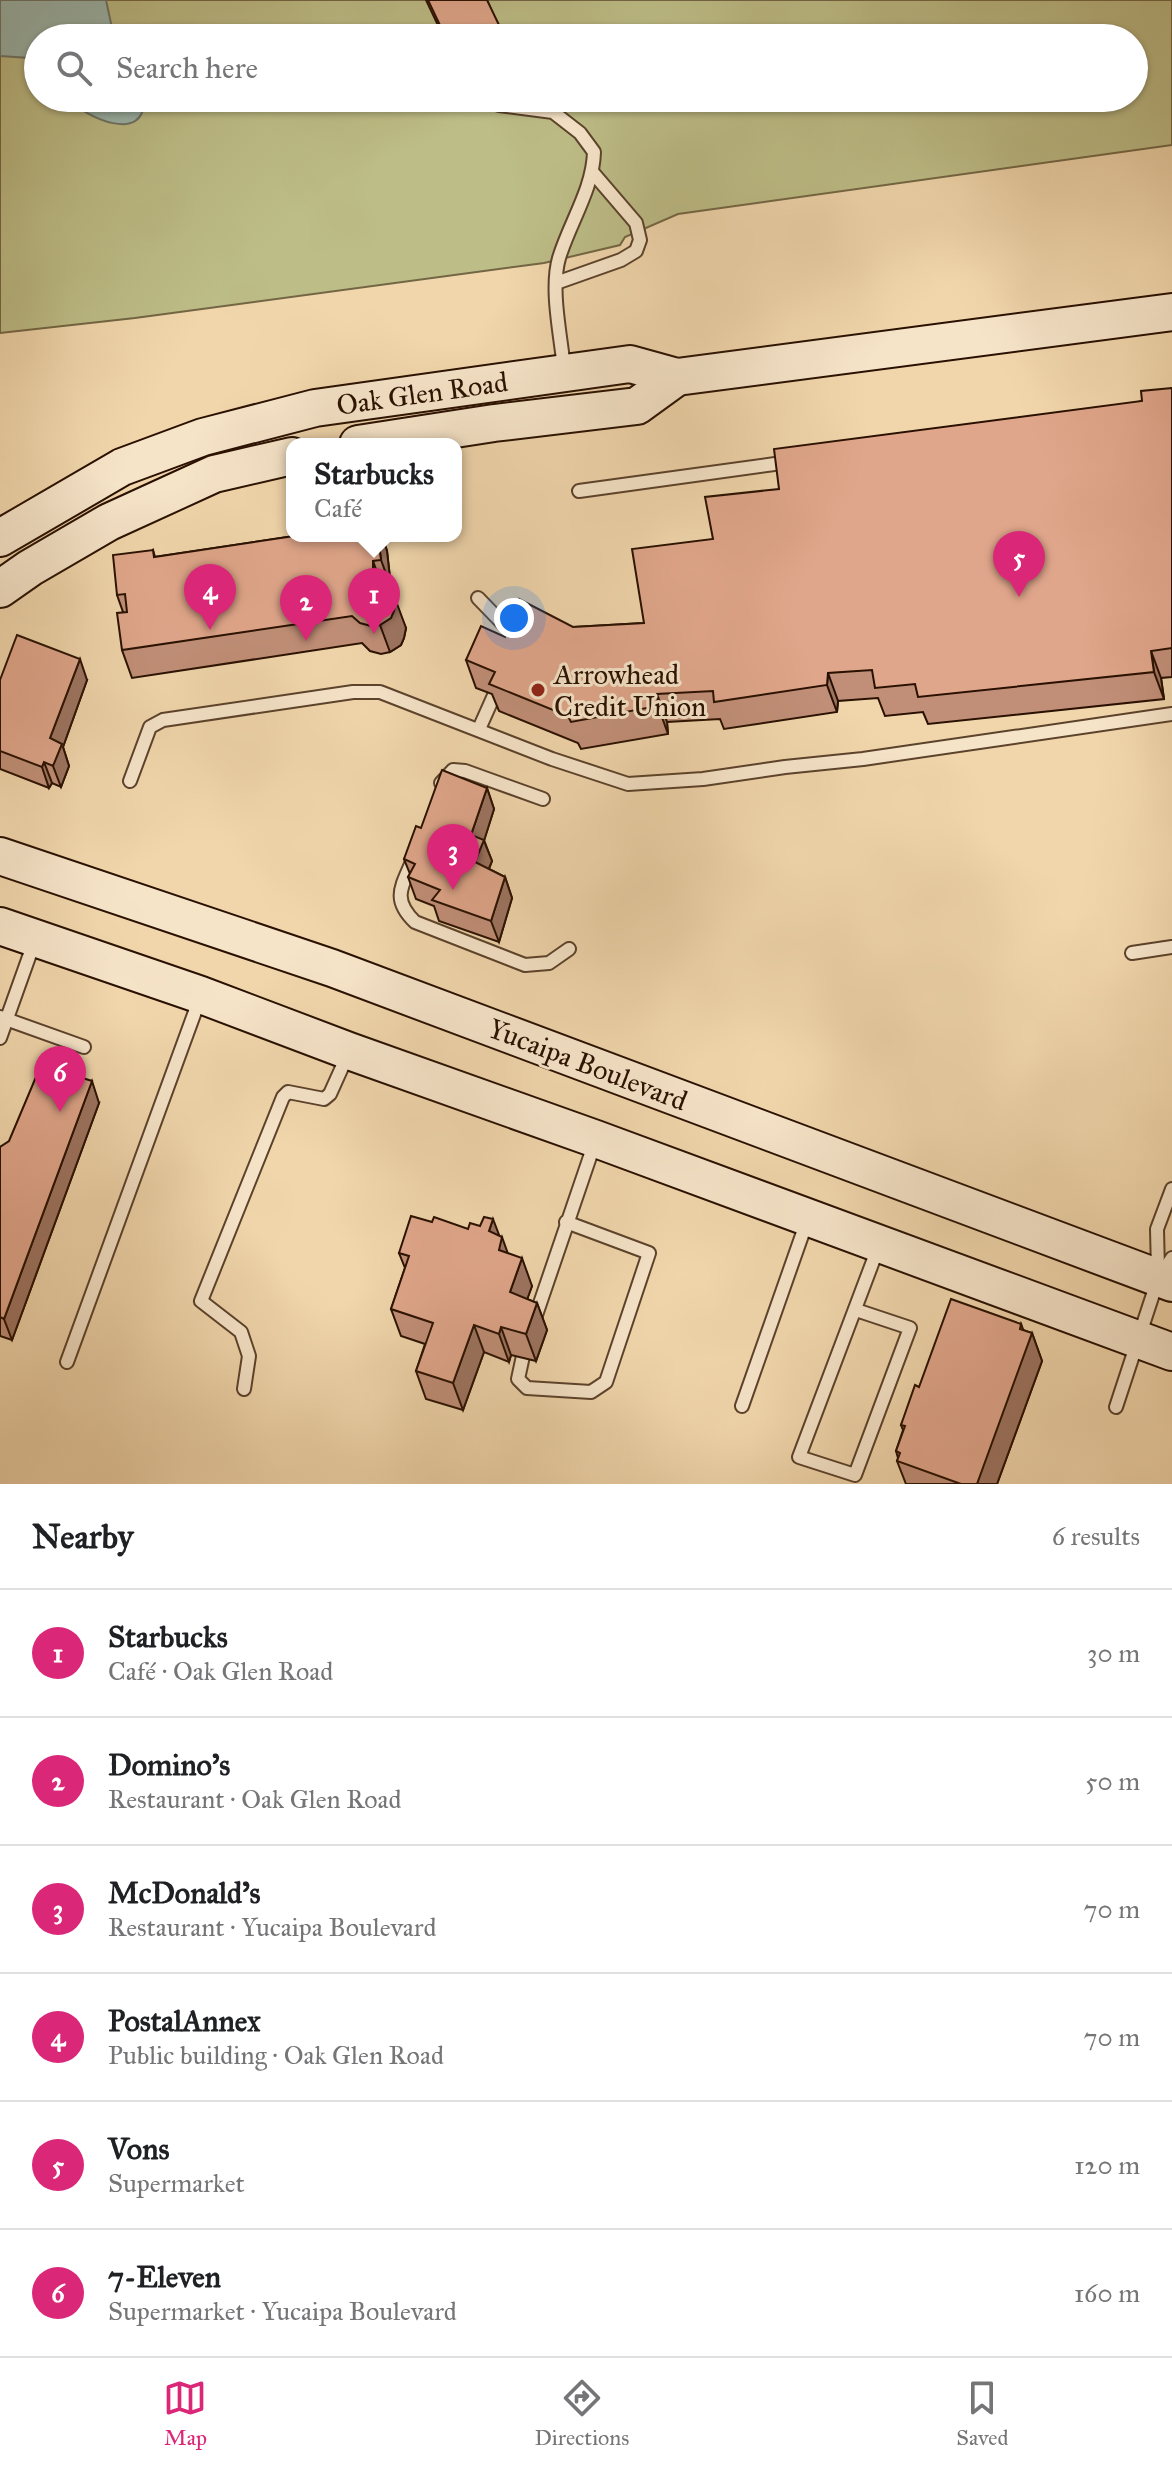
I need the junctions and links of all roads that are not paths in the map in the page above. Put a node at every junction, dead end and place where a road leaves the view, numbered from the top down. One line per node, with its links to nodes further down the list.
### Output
1 (553, 112): 2 (lane)
2 (594, 174): 3 (lane); 3 (lane)
3 (556, 283): 5 (lane)
4 (1172, 312): 6 (main road, Oak Glen Road)
5 (565, 373): 6 (main road, Oak Glen Road); 11 (main road, Oak Glen Road)
6 (677, 377): 7 (main road, Oak Glen Road)
7 (398, 438)
8 (286, 457): 12 (main road)
9 (797, 461): 10 (lane)
10 (579, 491)
11 (1, 534)
12 (0, 589)
13 (478, 598): 14 (lane)
14 (512, 653)
15 (507, 665): 17 (lane)
16 (1172, 714): 17 (lane)
17 (479, 729): 18 (lane)
18 (130, 781)
19 (438, 793): 20 (lane)
20 (543, 799)
21 (416, 849): 26 (lane)
22 (0, 856): 38 (main road, Yucaipa Boulevard)
23 (0, 926): 24 (main road)
24 (36, 938): 28 (main road); 29 (lane)
25 (1172, 947): 27 (lane)
26 (569, 949)
27 (1132, 953)
28 (201, 995): 32 (main road); 42 (lane)
29 (4, 1018): 30 (lane); 31 (lane)
30 (0, 1038)
31 (84, 1047)
32 (349, 1051): 33 (main road); 43 (lane)
33 (596, 1139): 35 (main road); 36 (lane)
34 (1172, 1189): 38 (lane)
35 (808, 1218): 37 (main road); 44 (lane)
36 (566, 1222): 36 (lane)
37 (879, 1245): 39 (lane); 40 (main road)
38 (1167, 1273): 40 (lane)
39 (856, 1310): 39 (lane)
40 (1137, 1339): 41 (main road); 45 (lane)
41 (1172, 1352)
42 (67, 1362)
43 (244, 1389)
44 (742, 1406)
45 (1116, 1407)

